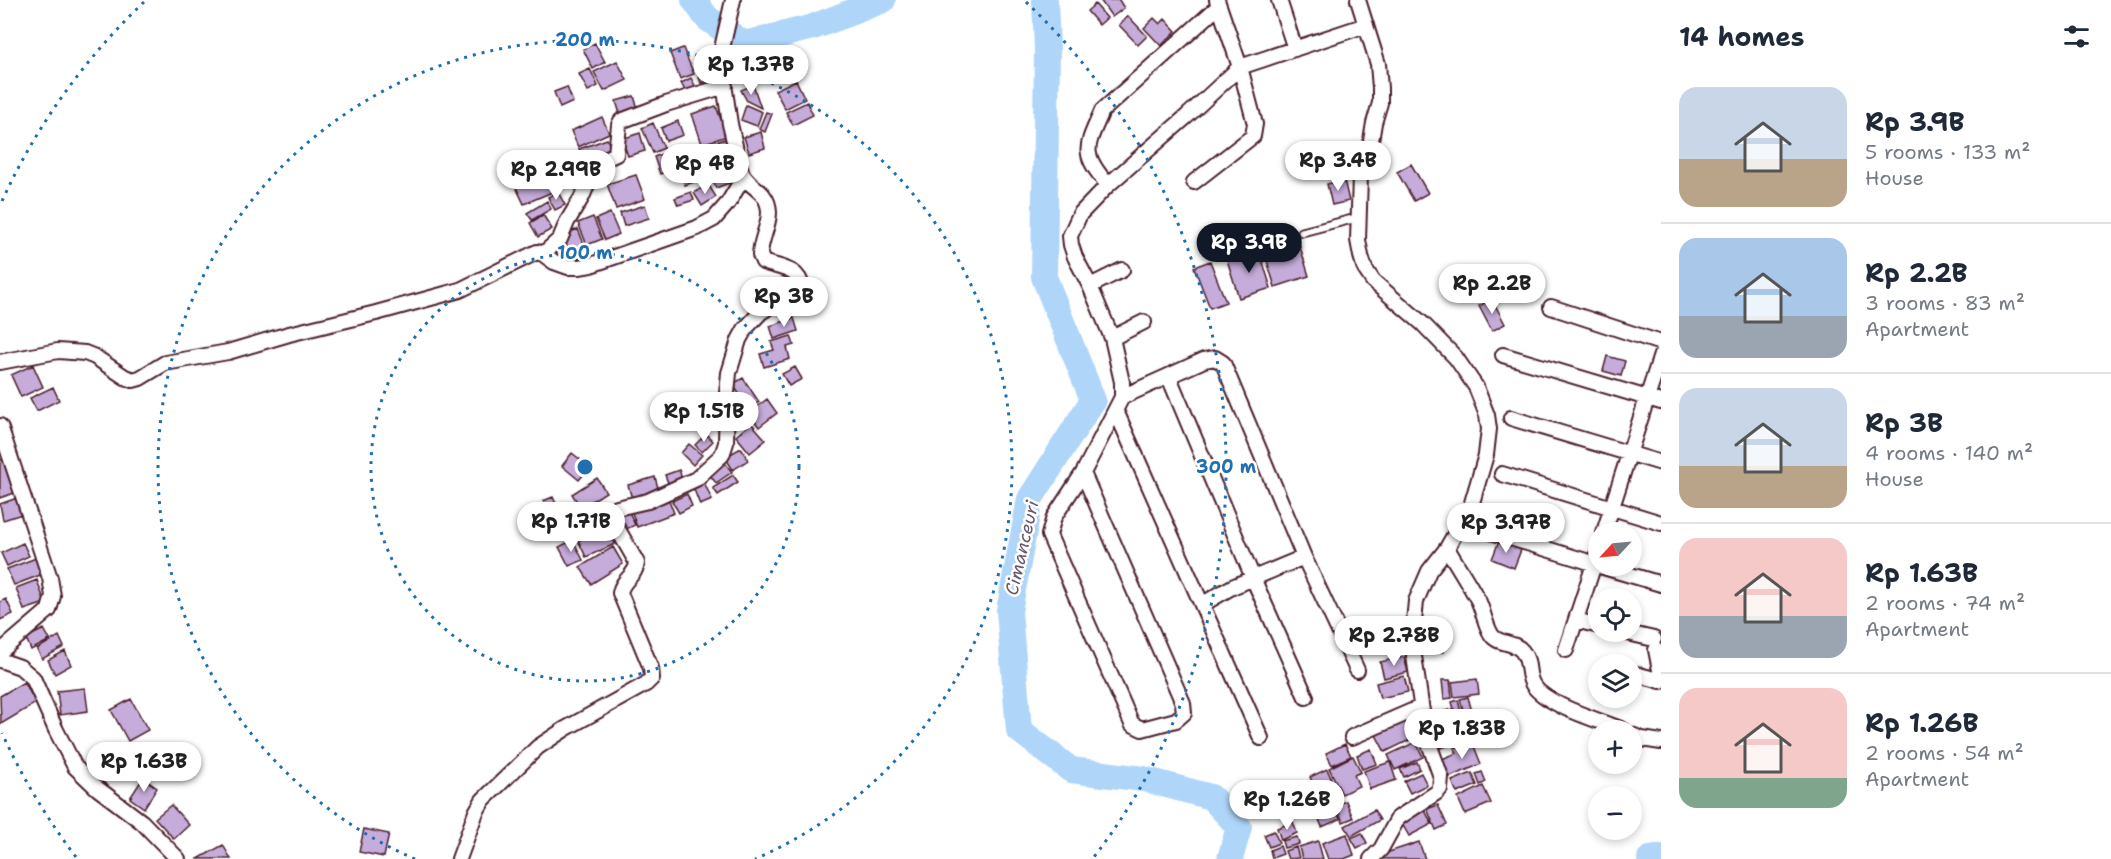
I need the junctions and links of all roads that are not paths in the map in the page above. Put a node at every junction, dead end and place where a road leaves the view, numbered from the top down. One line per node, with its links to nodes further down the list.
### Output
1 (733, 0): 8 (street)
2 (1279, 0): 6 (street)
3 (1358, 0): 5 (street)
4 (1218, 3): 7 (street); 11 (street)
5 (1366, 25): 6 (street); 12 (street)
6 (1295, 49): 7 (street)
7 (1240, 68): 10 (street); 11 (street)
8 (725, 86): 9 (street); 14 (street)
9 (743, 178): 14 (street); 64 (street)
10 (1194, 182)
11 (1108, 184): 16 (street)
12 (1360, 217): 13 (lane); 38 (street)
13 (1302, 232)
14 (543, 254): 23 (street)
15 (1122, 270): 16 (street)
16 (1090, 286): 19 (street)
17 (1551, 307): 20 (street)
18 (1144, 322): 19 (street)
19 (1112, 338): 25 (street)
20 (1661, 343)
21 (1503, 355): 26 (street)
22 (1661, 355): 26 (street)
23 (0, 362)
24 (1169, 377): 25 (street); 39 (street); 43 (street)
25 (1122, 397): 27 (street)
26 (1654, 400): 30 (street)
27 (1116, 411): 32 (street); 45 (street)
28 (1511, 418): 30 (street)
29 (0, 426): 49 (street)
30 (1629, 454): 31 (street); 34 (street)
31 (1661, 463)
32 (1083, 473): 32 (street)
33 (1502, 474): 34 (street)
34 (1612, 508): 35 (street); 36 (street)
35 (1607, 522)
36 (1661, 523)
37 (1491, 532): 40 (street)
38 (1447, 548): 57 (street); 58 (street)
39 (1304, 557): 43 (street); 52 (street)
40 (1588, 562)
41 (1594, 576): 46 (street)
42 (1634, 576): 44 (street)
43 (1253, 578): 45 (street); 56 (street)
44 (1661, 584)
45 (1203, 604): 60 (street)
46 (1576, 620): 47 (street); 50 (street)
47 (1588, 623)
48 (1642, 639): 53 (street)
49 (0, 651)
50 (1566, 651)
51 (0, 660): 63 (street)
52 (1357, 670)
53 (1661, 675)
54 (1642, 676): 55 (street)
55 (1661, 681)
56 (1306, 697)
57 (1421, 707): 59 (street); 65 (street)
58 (1598, 720)
59 (1352, 737)
60 (1261, 738)
61 (1642, 739): 62 (street)
62 (1661, 742)
63 (178, 859)
64 (459, 859)
65 (1371, 859)

